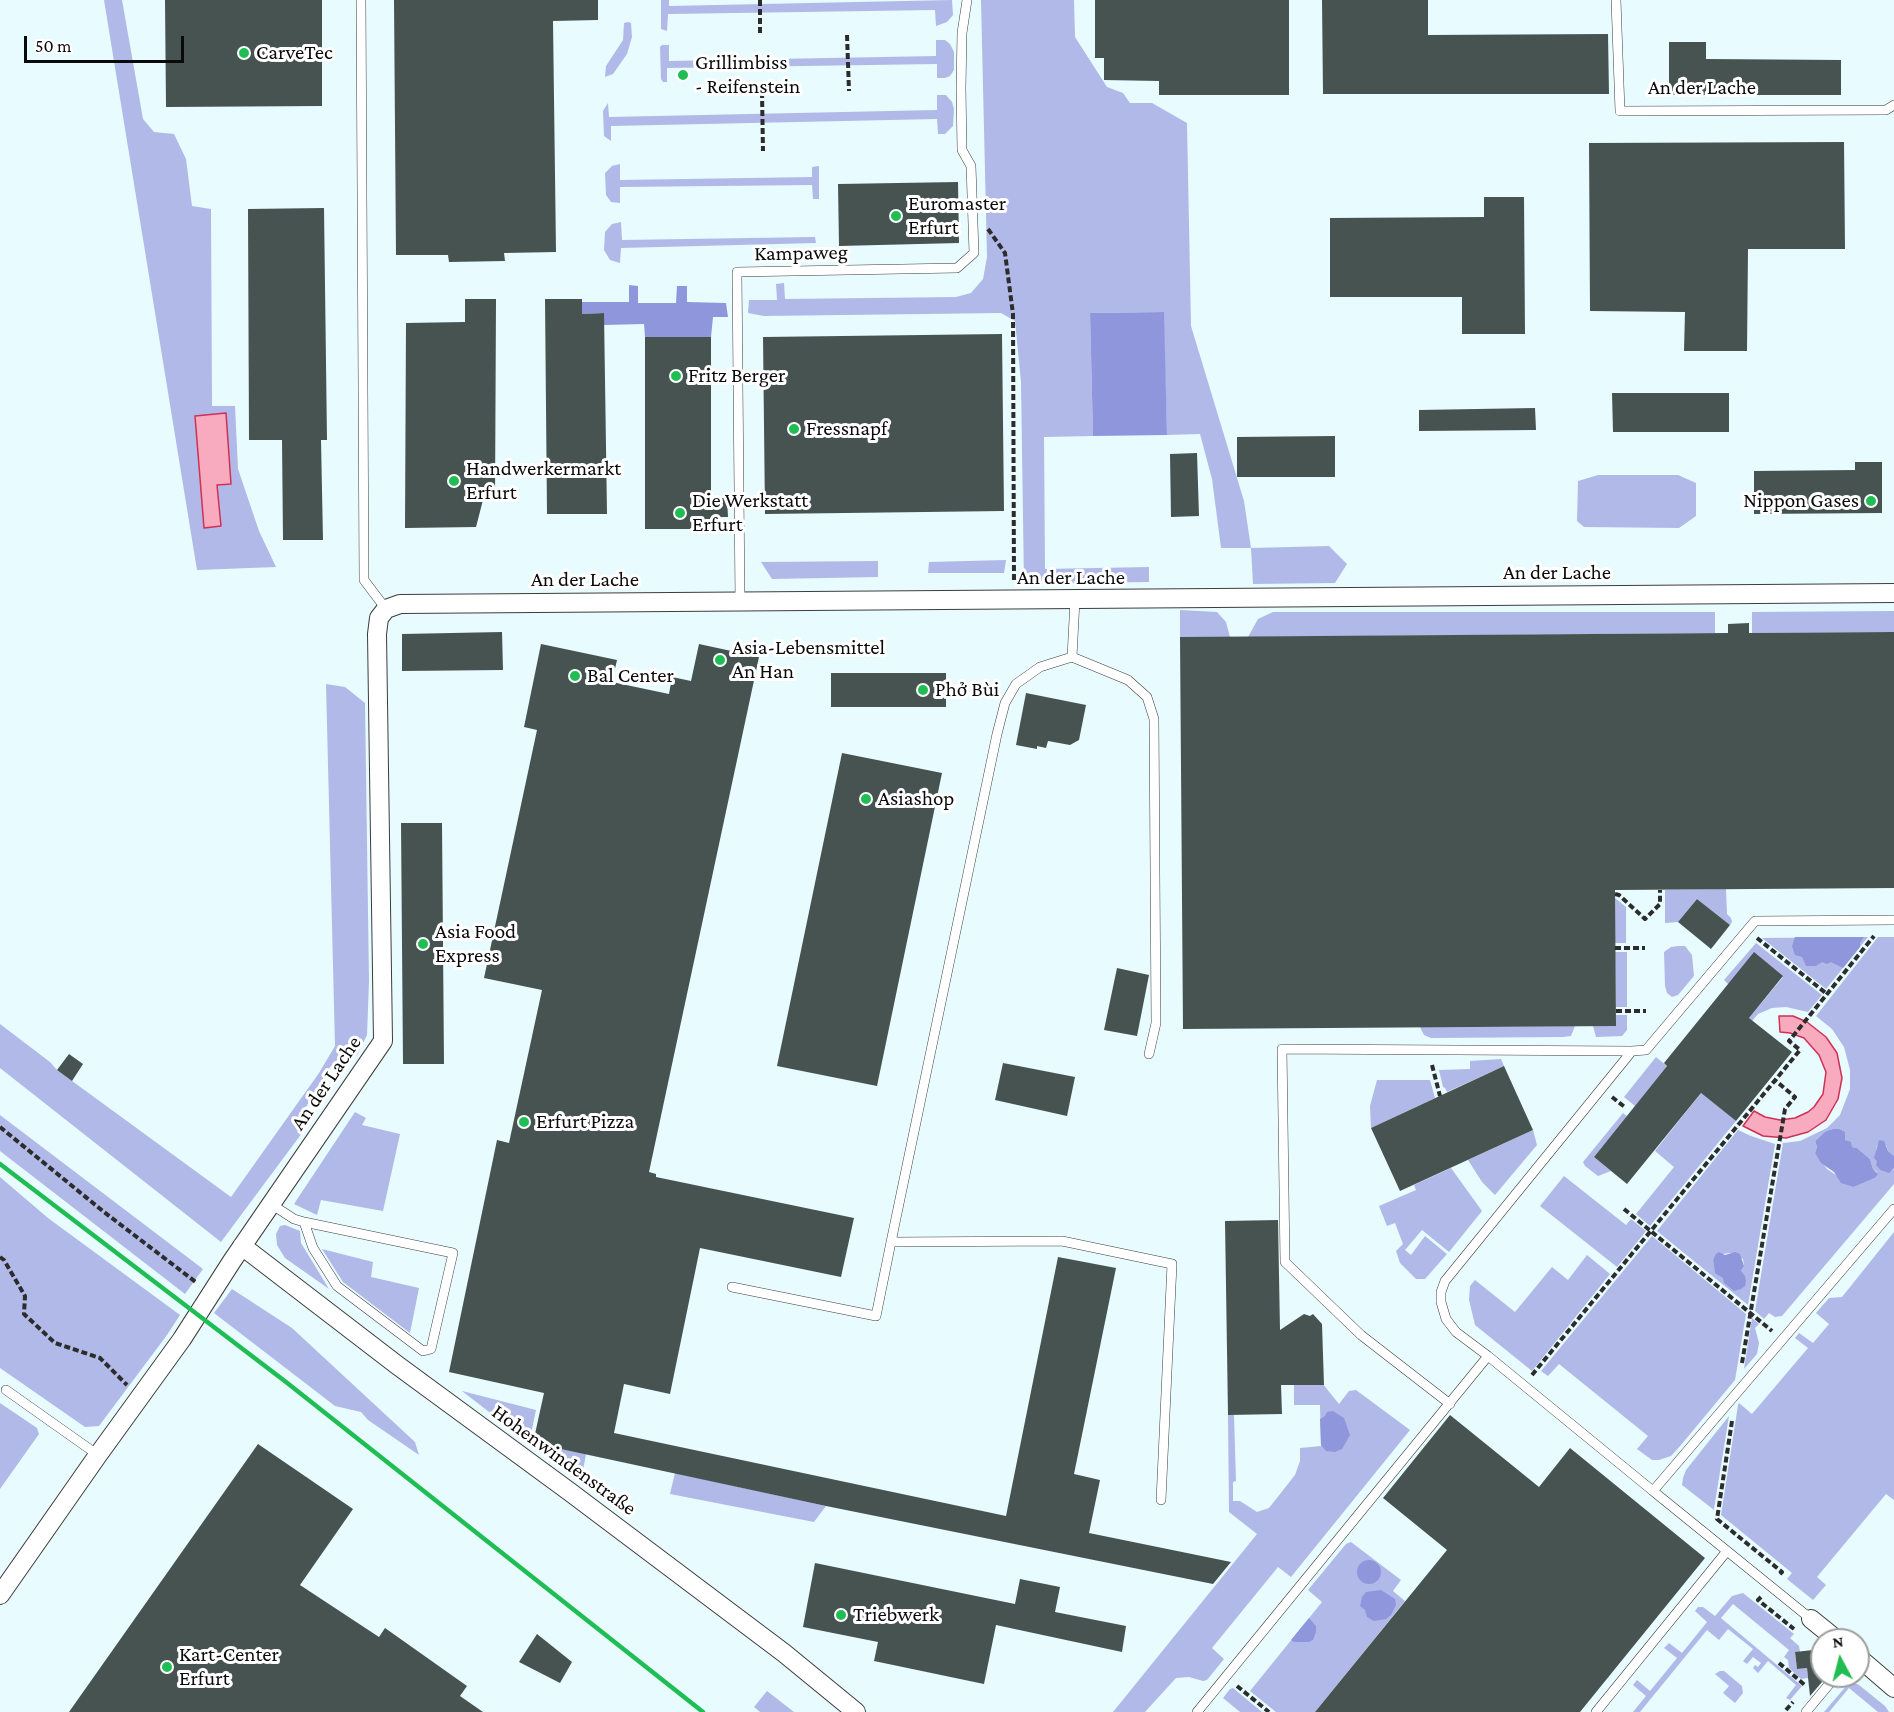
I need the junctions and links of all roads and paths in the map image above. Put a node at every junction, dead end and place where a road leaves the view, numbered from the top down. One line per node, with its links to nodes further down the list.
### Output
1 (361, 0): 16 (lane)
2 (760, 0): 6 (path)
3 (968, 0): 11 (lane)
4 (1616, 0): 9 (lane, An der Lache)
5 (847, 35): 7 (path)
6 (760, 36)
7 (849, 91)
8 (762, 93): 10 (path)
9 (1894, 105)
10 (763, 151)
11 (970, 206): 14 (path); 15 (lane, Kampaweg)
12 (1894, 593): 13 (street, An der Lache)
13 (1075, 600): 14 (street, An der Lache); 17 (lane)
14 (1014, 601): 15 (street, An der Lache)
15 (740, 602): 16 (street, An der Lache)
16 (386, 609): 34 (street, An der Lache)
17 (1072, 657): 30 (lane); 39 (lane)
18 (1660, 890): 19 (path)
19 (1615, 894)
20 (1876, 920): 21 (lane); 22 (lane); 25 (path)
21 (1894, 920)
22 (1747, 929): 25 (path); 29 (lane)
23 (1615, 948): 24 (path)
24 (1645, 948)
25 (1827, 994): 31 (path)
26 (1616, 1011): 27 (path)
27 (1646, 1011)
28 (1431, 1050): 29 (lane); 32 (path); 51 (lane)
29 (1632, 1050): 46 (lane)
30 (1149, 1054)
31 (1776, 1081): 38 (path); 44 (path)
32 (1440, 1096)
33 (0, 1127): 43 (path)
34 (271, 1204): 37 (lane); 40 (street, An der Lache)
35 (1624, 1209): 38 (path)
36 (1894, 1209): 45 (lane)
37 (304, 1222): 37 (lane)
38 (1652, 1231): 44 (path); 47 (path)
39 (891, 1242): 42 (lane); 54 (lane)
40 (243, 1246): 43 (street, An der Lache); 67 (street, Hohenwindenstraße)
41 (1, 1257): 48 (path)
42 (732, 1287)
43 (212, 1295): 52 (street, An der Lache)
44 (1750, 1312): 45 (path); 50 (path)
45 (1781, 1339): 50 (lane)
46 (1488, 1356): 47 (lane); 51 (lane)
47 (1524, 1385): 53 (lane)
48 (130, 1388)
49 (6, 1390): 52 (lane)
50 (1737, 1392): 53 (lane); 56 (path)
51 (1450, 1404): 63 (lane)
52 (98, 1455): 57 (street, An der Lache)
53 (1653, 1491): 55 (lane)
54 (1161, 1500)
55 (1727, 1551): 56 (lane); 70 (lane)
56 (1770, 1586): 58 (lane); 60 (path)
57 (0, 1595)
58 (1810, 1619): 59 (street)
59 (1822, 1628)
60 (1797, 1631)
61 (1779, 1663): 64 (path)
62 (1870, 1667): 66 (street)
63 (1225, 1677): 68 (lane); 69 (path)
64 (1806, 1686)
65 (1826, 1688): 71 (lane)
66 (1894, 1688)
67 (856, 1712)
68 (1197, 1712)
69 (1269, 1712)
70 (1596, 1712)
71 (1806, 1712)

